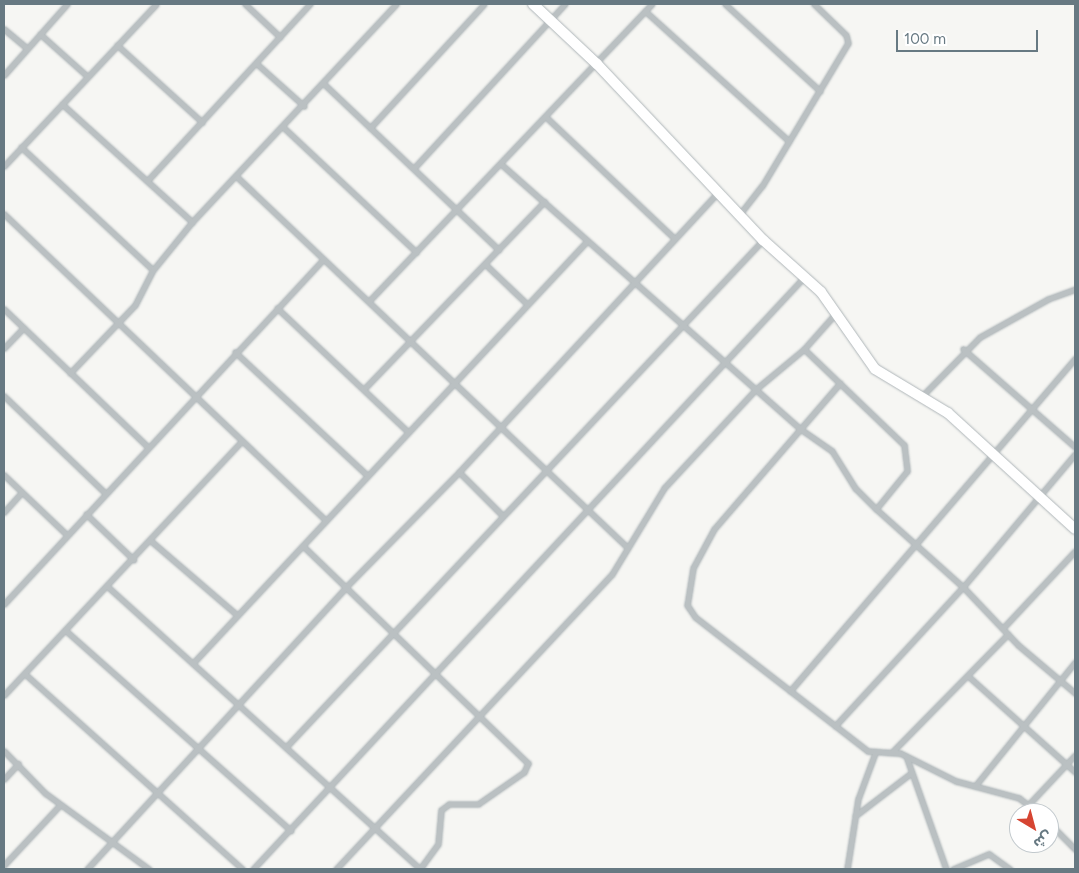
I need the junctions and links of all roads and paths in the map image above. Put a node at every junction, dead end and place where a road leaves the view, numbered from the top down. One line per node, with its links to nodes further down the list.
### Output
1 (67, 4): 15 (street)
2 (156, 4): 17 (street)
3 (245, 4): 16 (street)
4 (310, 4): 16 (street)
5 (396, 4): 23 (street)
6 (484, 4): 30 (street)
7 (533, 4): 13 (street)
8 (565, 4): 13 (street)
9 (652, 4): 12 (street)
10 (725, 4): 24 (street)
11 (814, 4): 24 (street)
12 (645, 11): 20 (street); 31 (street)
13 (551, 20): 20 (street); 35 (street)
14 (4, 29): 18 (street)
15 (40, 34): 18 (street); 22 (street)
16 (280, 37): 19 (street)
17 (117, 45): 22 (street); 28 (street)
18 (27, 48): 21 (street)
19 (258, 64): 26 (street); 28 (street)
20 (597, 64): 27 (street); 38 (street)
21 (4, 75)
22 (87, 76): 25 (street)
23 (324, 84): 26 (street); 30 (street)
24 (820, 91): 31 (street)
25 (62, 104): 32 (street); 37 (street)
26 (304, 106): 29 (street)
27 (547, 118): 33 (street); 44 (street)
28 (202, 122): 37 (street)
29 (283, 128): 36 (street); 48 (street)
30 (370, 128): 35 (street)
31 (789, 141): 42 (street)
32 (21, 147): 34 (street); 51 (street)
33 (502, 165): 39 (street); 40 (street)
34 (4, 166)
35 (414, 168): 40 (street)
36 (236, 176): 43 (street); 49 (street)
37 (147, 181): 43 (street)
38 (720, 191): 42 (street); 44 (street)
39 (544, 202): 46 (street); 47 (street)
40 (458, 209): 47 (street); 48 (street)
41 (4, 214): 60 (street)
42 (739, 214): 45 (street)
43 (192, 222): 51 (street)
44 (674, 238): 53 (street)
45 (763, 240): 52 (street); 61 (street)
46 (587, 241): 53 (street); 56 (street)
47 (499, 250): 50 (street)
48 (416, 252): 55 (street)
49 (323, 260): 55 (street); 57 (street)
50 (485, 264): 56 (street); 63 (street)
51 (153, 270): 60 (street)
52 (805, 276): 59 (street); 69 (street)
53 (632, 281): 61 (street); 79 (street)
54 (1075, 289): 66 (street)
55 (369, 301): 63 (street)
56 (527, 304): 71 (street)
57 (277, 308): 67 (street); 74 (street)
58 (4, 309): 62 (street)
59 (836, 312): 65 (street); 77 (street)
60 (117, 324): 70 (street); 76 (street)
61 (681, 325): 69 (street); 87 (street)
62 (24, 328): 64 (street); 70 (street)
63 (411, 341): 71 (street); 74 (street)
64 (4, 348)
65 (804, 349): 72 (street); 73 (street)
66 (963, 349): 77 (street); 78 (street)
67 (235, 352): 76 (street); 89 (street)
68 (1075, 358): 78 (street)
69 (727, 364): 73 (street); 96 (street)
70 (70, 374): 83 (street)
71 (454, 381): 79 (street); 81 (street)
72 (840, 383): 80 (street); 94 (street)
73 (756, 389): 80 (street); 105 (street)
74 (364, 390): 81 (street)
75 (4, 396): 91 (street)
76 (192, 396): 82 (street); 83 (street)
77 (921, 397): 85 (street)
78 (1032, 410): 84 (street); 85 (street)
79 (501, 426): 87 (street); 88 (street)
80 (799, 428): 94 (street); 123 (street)
81 (407, 431): 89 (street)
82 (240, 443): 99 (street); 102 (street)
83 (146, 445): 91 (street)
84 (1075, 447)
85 (994, 454): 93 (street); 103 (street)
86 (1075, 454): 93 (street)
87 (545, 470): 96 (street); 98 (street)
88 (459, 472): 98 (street); 110 (street)
89 (366, 474): 99 (street)
90 (4, 476): 92 (street)
91 (104, 492): 97 (street)
92 (21, 493): 95 (street); 101 (street)
93 (1039, 496): 100 (street); 109 (street)
94 (876, 509): 103 (street)
95 (4, 512)
96 (588, 512): 105 (street); 120 (street)
97 (86, 514): 101 (street); 107 (street)
98 (502, 515): 115 (street)
99 (325, 520): 104 (street)
100 (1075, 529)
101 (67, 535): 111 (street)
102 (151, 541): 107 (street); 112 (street)
103 (918, 544): 109 (street); 123 (street)
104 (303, 546): 110 (street); 112 (street)
105 (628, 548): 127 (street)
106 (1075, 551): 113 (street)
107 (134, 560): 108 (street)
108 (108, 587): 114 (street); 117 (street)
109 (963, 587): 113 (street); 129 (street)
110 (344, 588): 115 (street); 126 (street)
111 (4, 604)
112 (236, 614): 117 (street)
113 (1003, 628): 116 (street)
114 (65, 630): 119 (street); 131 (street)
115 (395, 633): 120 (street); 130 (street)
116 (1008, 634): 121 (street); 122 (street)
117 (194, 662): 126 (street)
118 (1075, 662): 122 (street)
119 (24, 674): 125 (street); 144 (street)
120 (439, 674): 127 (street); 143 (street)
121 (968, 676): 128 (street); 133 (street)
122 (1059, 680): 124 (street); 128 (street)
123 (790, 691): 129 (street)
124 (1075, 693)
125 (4, 695)
126 (239, 703): 130 (street); 131 (street)
127 (481, 714): 149 (street); 160 (street)
128 (1021, 725): 138 (street); 142 (street)
129 (835, 726): 134 (street)
130 (286, 746): 143 (street)
131 (199, 748): 144 (street); 150 (street)
132 (4, 751): 137 (street)
133 (893, 751): 134 (street); 136 (street)
134 (875, 753): 148 (street)
135 (1075, 755): 138 (street)
136 (906, 756): 140 (street); 142 (street)
137 (18, 764): 141 (street); 147 (street)
138 (1066, 765): 139 (street); 146 (street)
139 (1075, 772)
140 (911, 773): 148 (street); 162 (street)
141 (4, 779)
142 (975, 786): 145 (street)
143 (332, 788): 149 (street); 150 (street)
144 (159, 793): 152 (street); 157 (street)
145 (1025, 803)
146 (1029, 803)
147 (60, 805): 152 (street); 154 (street)
148 (855, 817): 161 (street)
149 (377, 828): 159 (street); 160 (street)
150 (291, 831): 158 (street)
151 (1059, 833): 153 (street)
152 (116, 842): 155 (street); 156 (street)
153 (1075, 849)
154 (4, 864)
155 (87, 869)
156 (149, 869)
157 (242, 869)
158 (253, 869)
159 (336, 869)
160 (420, 869)
161 (847, 869)
162 (946, 869)
163 (953, 869): 164 (street)
164 (1010, 869)

